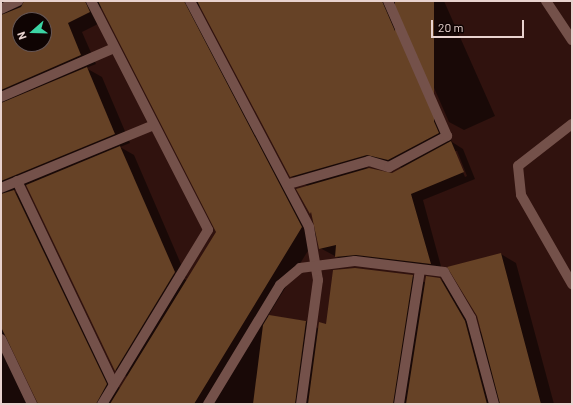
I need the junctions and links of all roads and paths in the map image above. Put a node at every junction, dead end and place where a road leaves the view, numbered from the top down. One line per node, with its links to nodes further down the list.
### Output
1 (18, 1): 6 (street)
2 (90, 1): 8 (street)
3 (190, 1): 13 (street)
4 (388, 1): 13 (street)
5 (546, 1): 7 (street)
6 (1, 8)
7 (572, 40)
8 (114, 48): 9 (street); 11 (street)
9 (1, 97)
10 (572, 124): 17 (street)
11 (154, 125): 12 (street); 19 (street)
12 (17, 181): 14 (street); 19 (street)
13 (289, 184): 15 (street)
14 (1, 188)
15 (318, 266): 16 (street); 22 (street); 23 (street)
16 (420, 270): 24 (street); 25 (street)
17 (572, 284)
18 (1, 339): 20 (street)
19 (114, 384): 21 (street)
20 (32, 404)
21 (102, 404)
22 (208, 404)
23 (300, 404)
24 (399, 404)
25 (494, 404)

